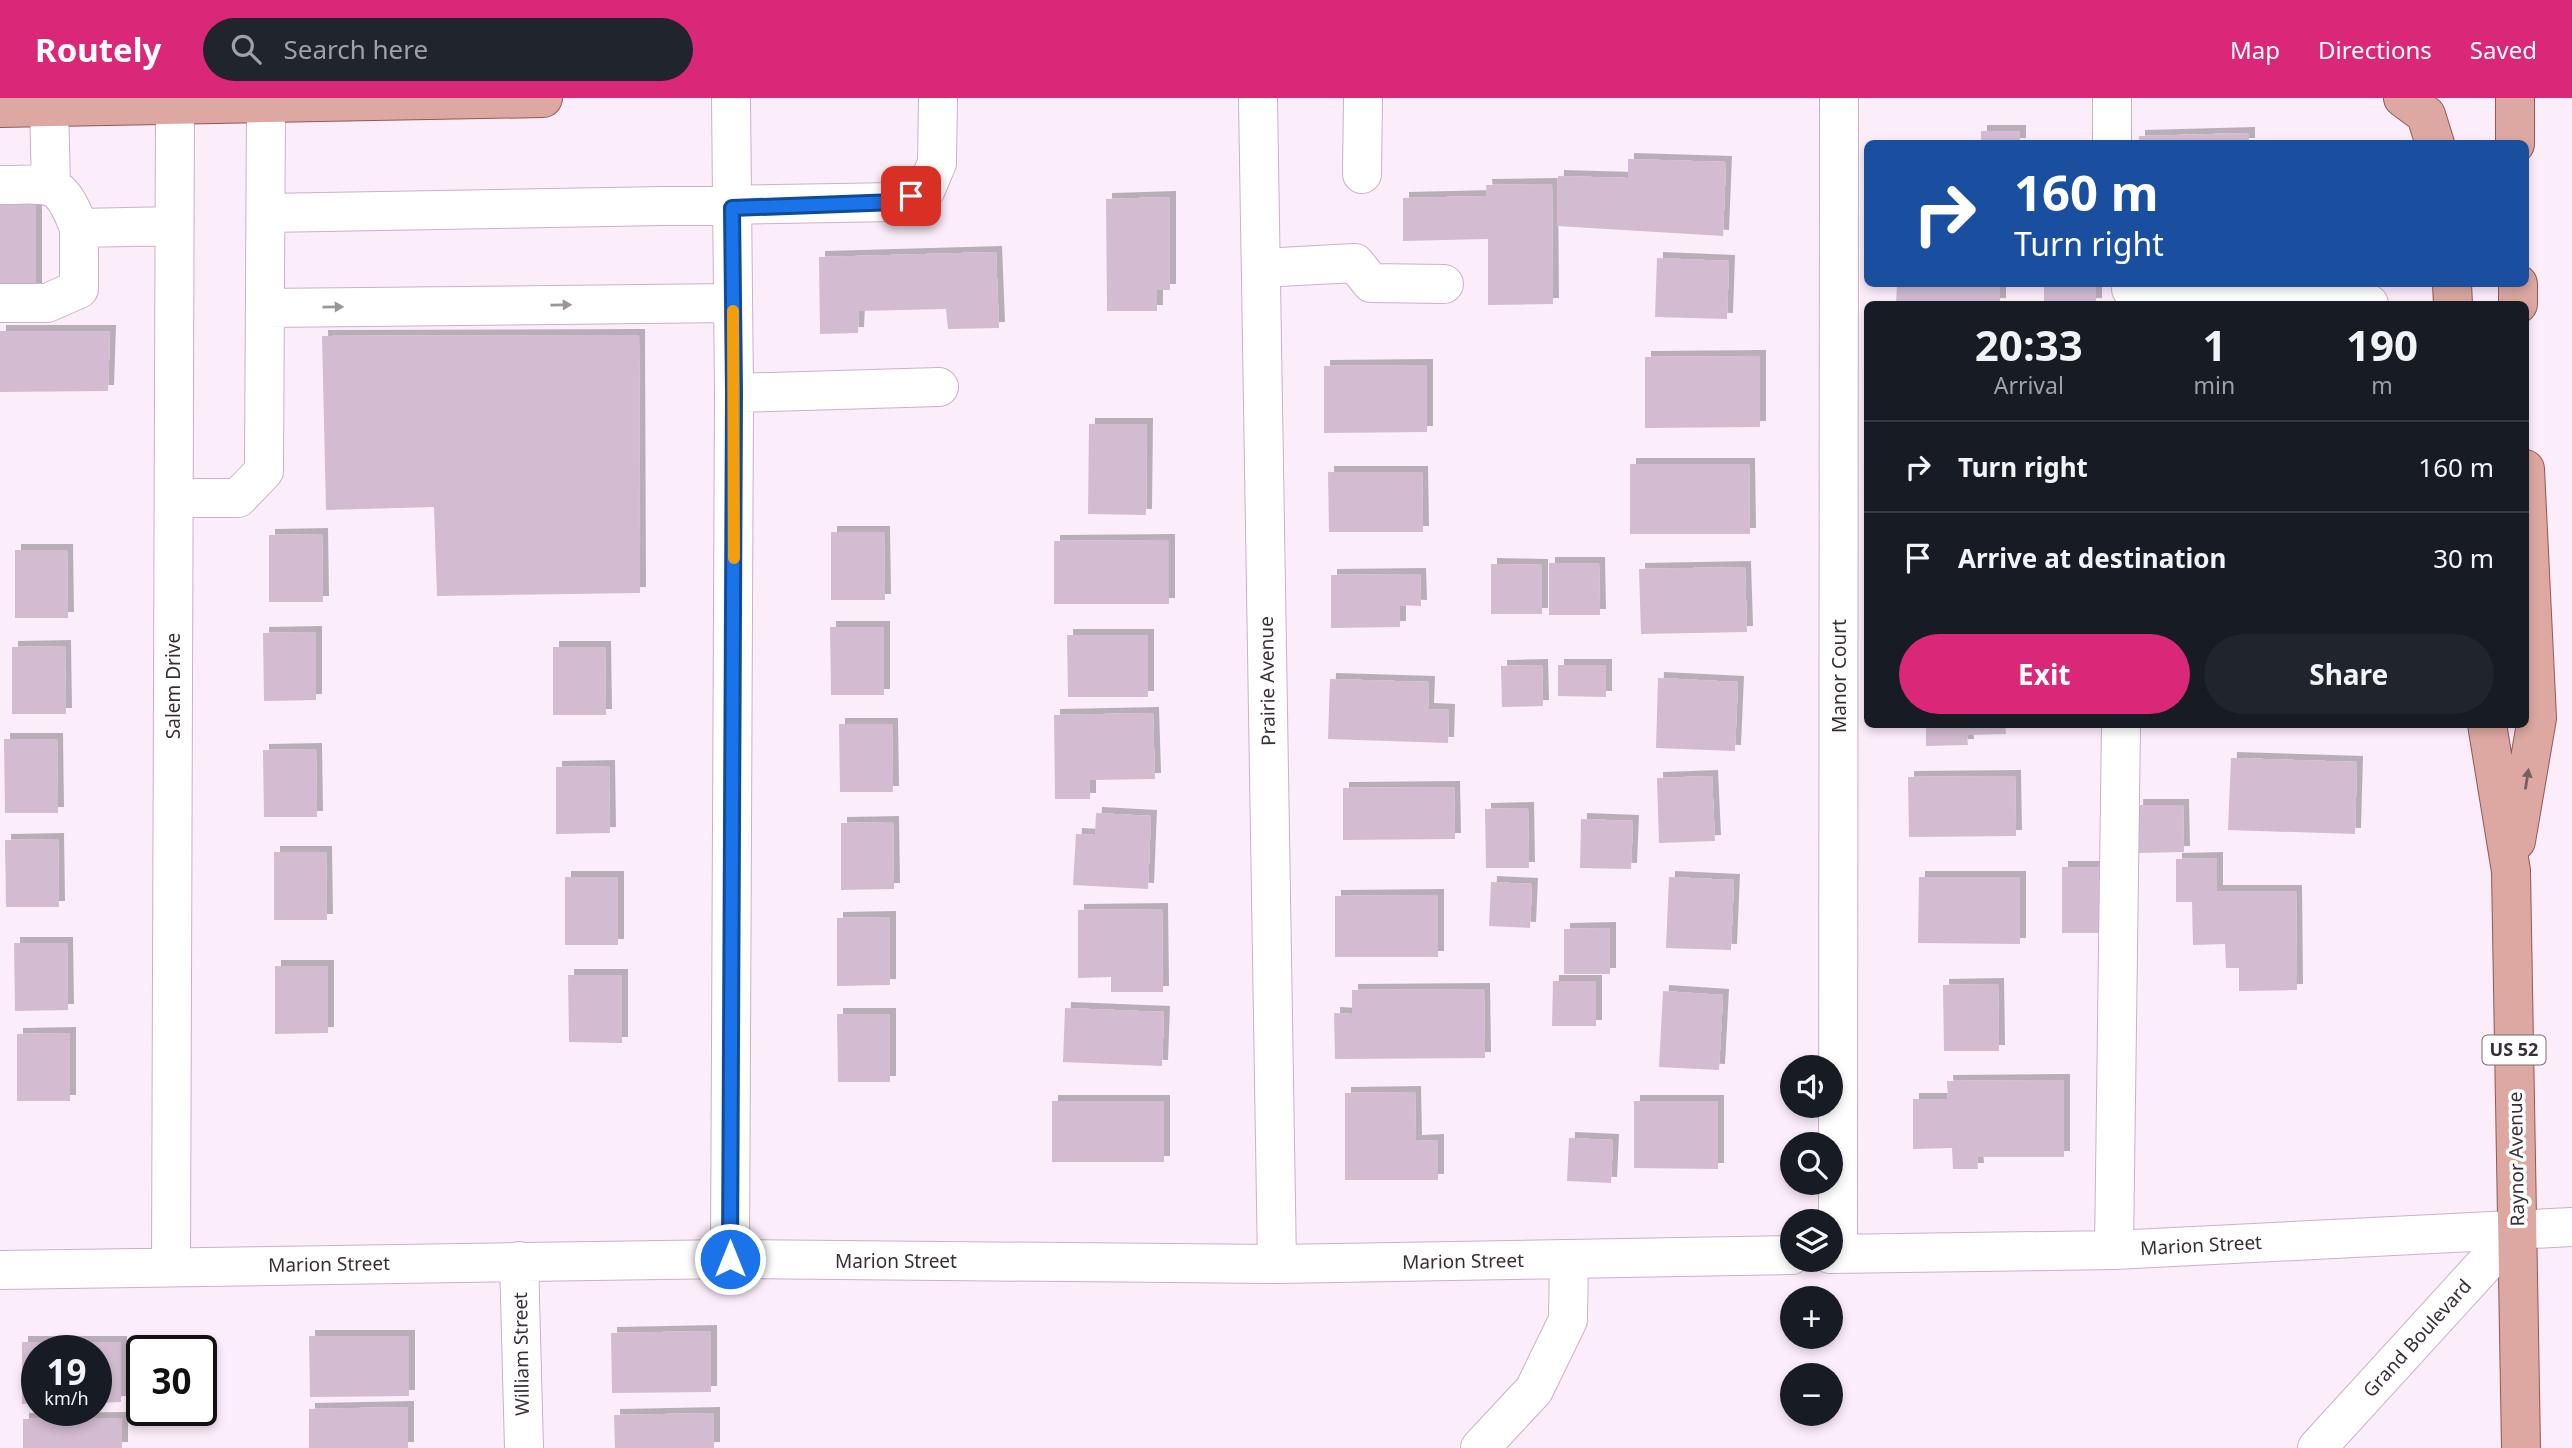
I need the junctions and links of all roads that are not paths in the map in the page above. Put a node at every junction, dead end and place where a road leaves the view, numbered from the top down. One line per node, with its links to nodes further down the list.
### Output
1 (536, 98): 2 (main road); 12 (main road)
2 (543, 98)
3 (731, 98): 24 (street)
4 (938, 98): 24 (street)
5 (1258, 98): 28 (street, Prairie Avenue)
6 (1363, 98): 21 (street)
7 (1839, 98): 44 (street, Manor Court)
8 (2112, 98): 17 (street)
9 (2403, 98): 18 (main road)
10 (2444, 98): 19 (main road)
11 (2515, 98): 20 (main road)
12 (303, 100): 13 (main road)
13 (248, 101): 15 (main road); 25 (street)
14 (67, 104): 15 (main road); 16 (main road); 23 (street)
15 (175, 105): 26 (street, Salem Drive)
16 (0, 108)
17 (2112, 140)
18 (2434, 140)
19 (2446, 140)
20 (2515, 140)
21 (1362, 174)
22 (0, 185): 23 (street)
23 (51, 185): 27 (street)
24 (732, 208): 25 (street); 35 (street)
25 (266, 213): 36 (street)
26 (174, 226): 27 (street); 39 (street, Salem Drive)
27 (79, 228): 34 (street)
28 (1261, 268): 29 (street); 53 (street, Prairie Avenue)
29 (1444, 284)
30 (2281, 287): 32 (street)
31 (2345, 287): 33 (street)
32 (2129, 292)
33 (2365, 301)
34 (0, 303)
35 (733, 303): 36 (street, one-way to 35); 38 (street)
36 (265, 308): 39 (street)
37 (939, 387): 38 (street)
38 (734, 393): 50 (street)
39 (174, 498): 54 (street, Salem Drive)
40 (2529, 552): 43 (main road, Raynor Avenue / US 52, one-way to 40)
41 (2121, 728): 47 (street)
42 (2488, 728): 43 (main road, Raynor Avenue / US 52)
43 (2511, 871): 46 (main road, Raynor Avenue / US 52)
44 (1834, 1209)
45 (2572, 1227): 46 (street, Marion Street)
46 (2517, 1228): 47 (street, Marion Street); 58 (street, Grand Boulevard); 59 (main road, Raynor Avenue / US 52)
47 (2114, 1250): 48 (street, Marion Street)
48 (1843, 1254)
49 (1780, 1255): 51 (street, Marion Street)
50 (730, 1259): 52 (street, Marion Street); 53 (street, Marion Street)
51 (1569, 1259): 53 (street, Marion Street); 57 (street)
52 (519, 1261): 54 (street, Marion Street); 56 (street, William Street)
53 (1277, 1264)
54 (171, 1266): 55 (street, Marion Street)
55 (0, 1270)
56 (524, 1448)
57 (1480, 1448)
58 (2317, 1448)
59 (2521, 1448)

